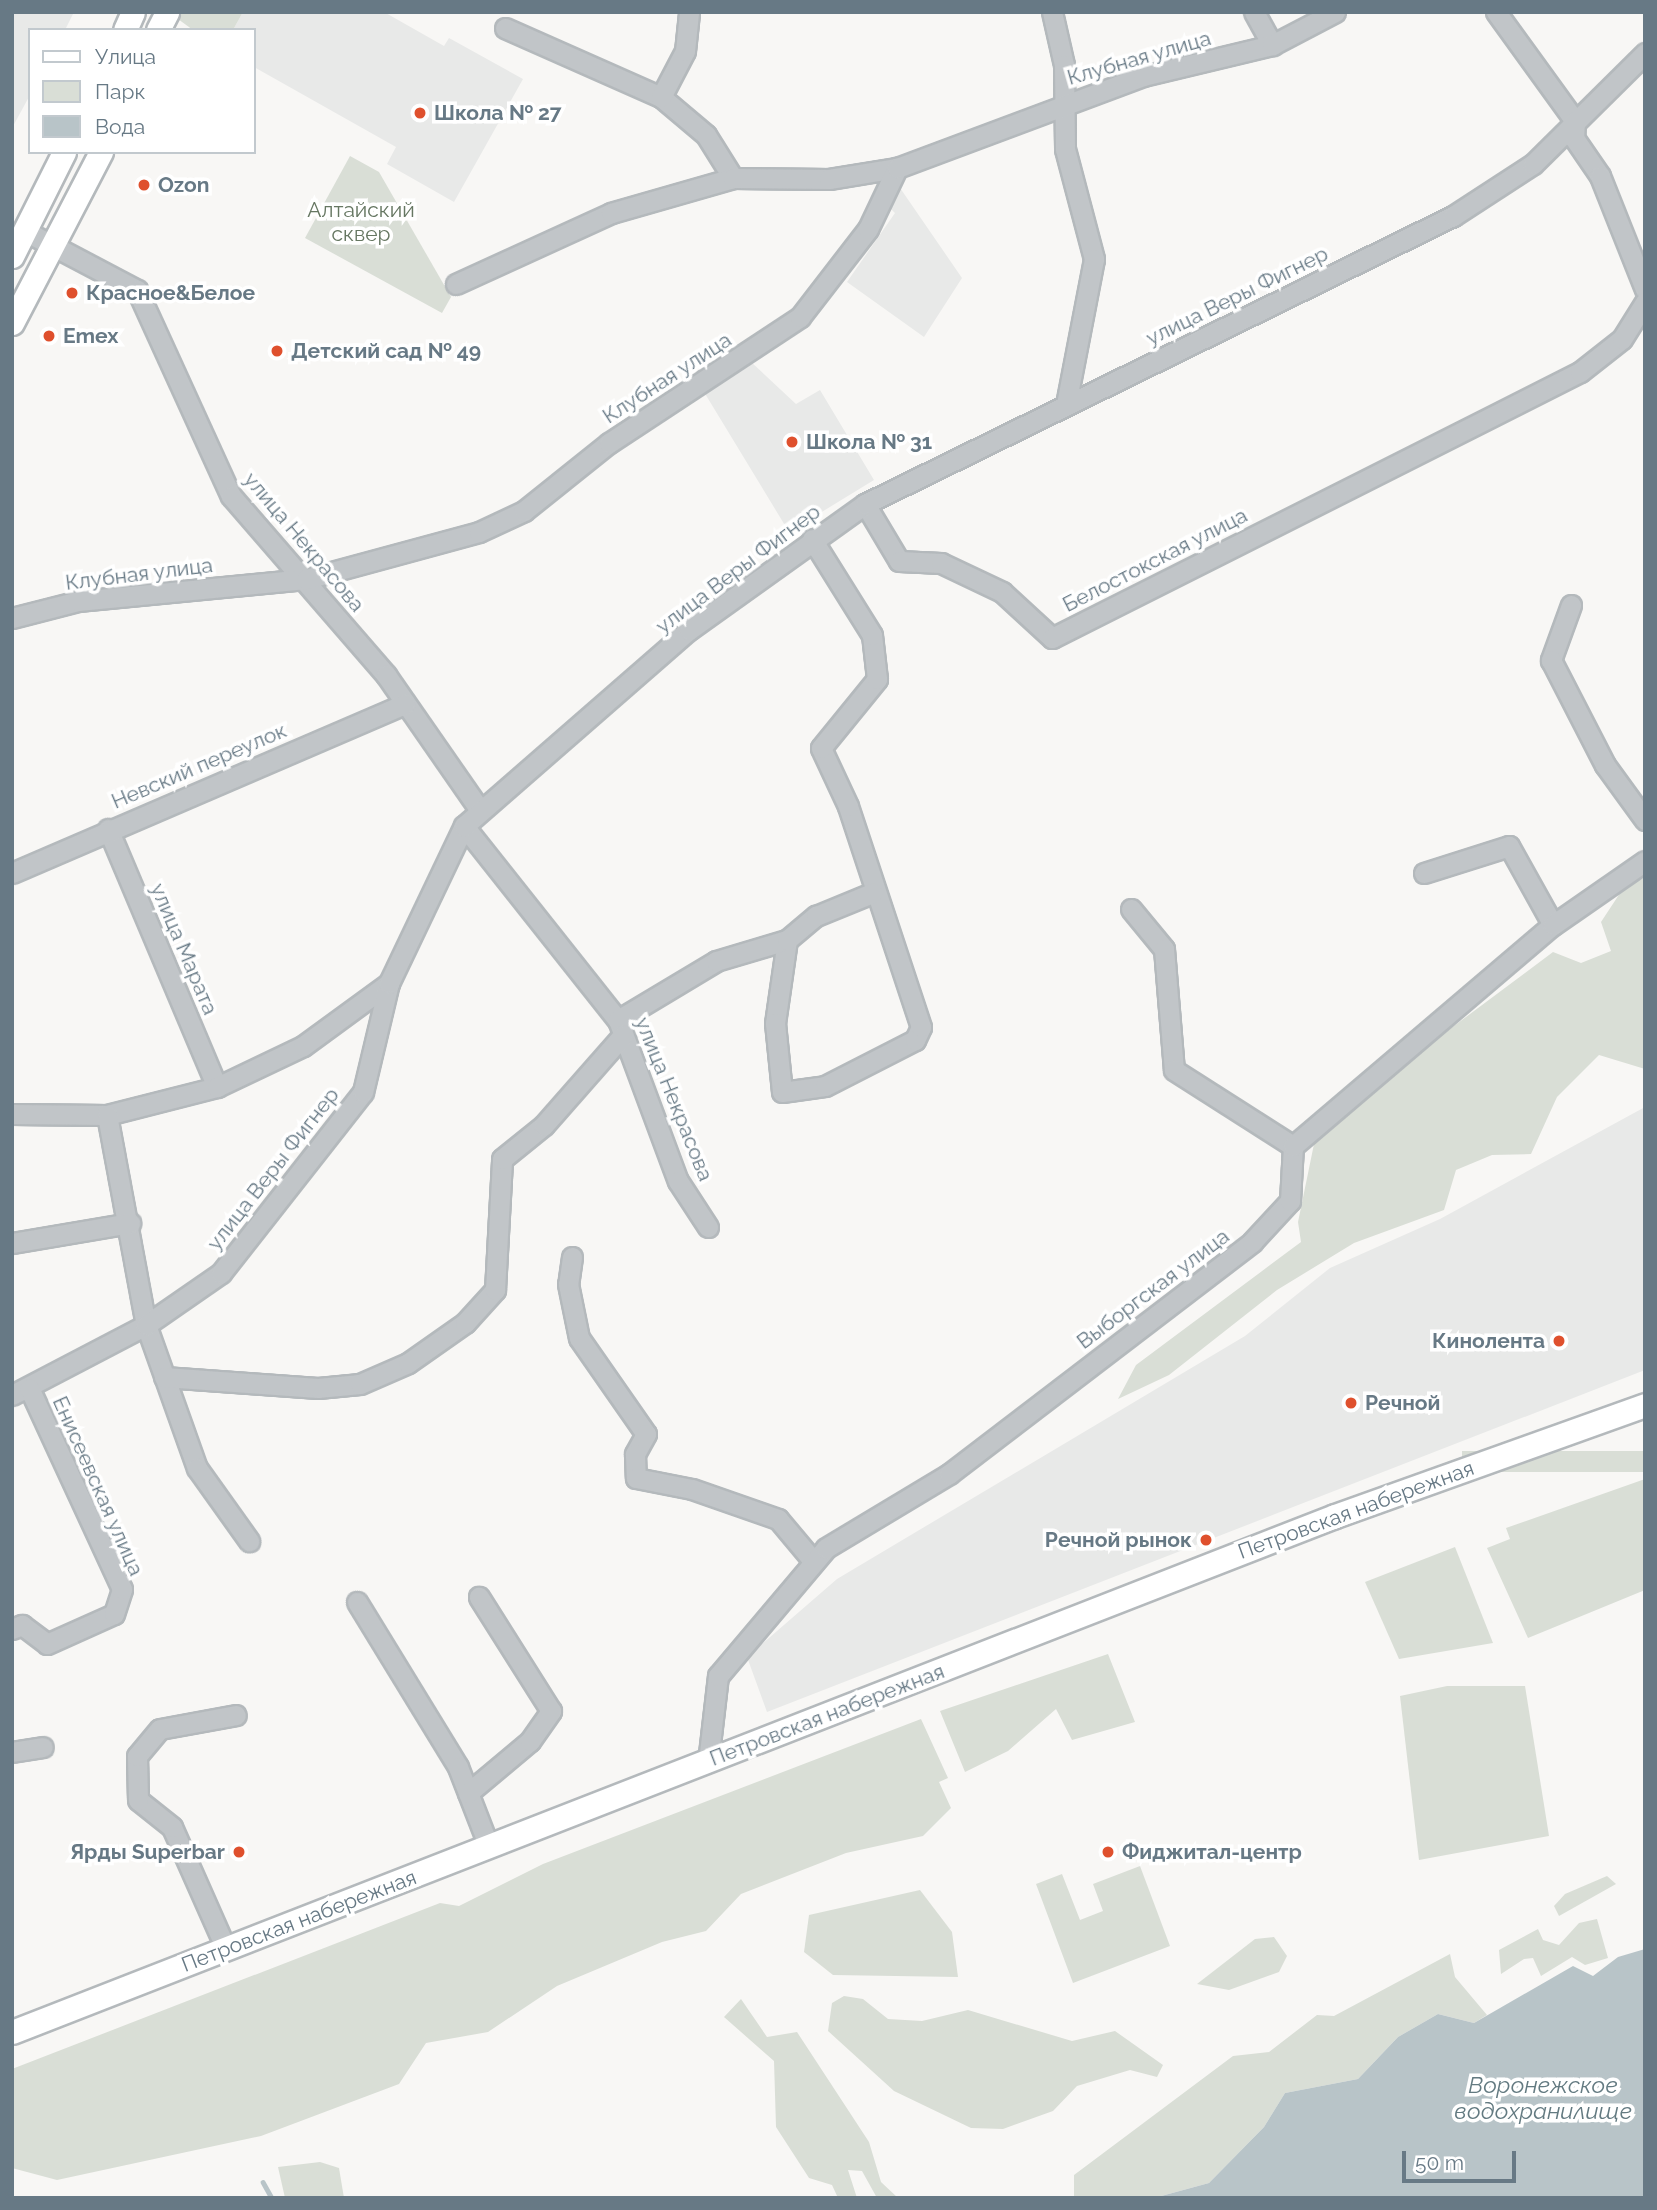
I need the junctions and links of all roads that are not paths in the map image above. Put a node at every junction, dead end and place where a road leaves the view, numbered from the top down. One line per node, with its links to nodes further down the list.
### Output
1 (133, 12): 8 (main road)
2 (167, 12): 9 (main road)
3 (689, 12): 13 (street)
4 (1052, 12): 14 (street)
5 (1254, 12): 11 (street)
6 (1335, 12): 11 (street, Клубная улица)
7 (1496, 12): 15 (street)
8 (126, 28)
9 (159, 28)
10 (505, 28): 13 (street)
11 (1272, 44): 14 (street, Клубная улица)
12 (1645, 53): 15 (street, улица Веры Фигнер)
13 (661, 97): 19 (street)
14 (1064, 103): 18 (street, Клубная улица); 27 (street)
15 (1575, 121): 24 (street); 27 (street, улица Веры Фигнер)
16 (63, 154): 20 (main road)
17 (100, 154): 21 (main road)
18 (897, 168): 19 (street); 30 (street, Клубная улица)
19 (733, 178): 23 (street)
20 (25, 230): 21 (street, улица Некрасова); 22 (main road)
21 (54, 245): 26 (main road); 30 (street, улица Некрасова)
22 (12, 256)
23 (456, 284)
24 (1645, 289)
25 (1645, 302): 28 (street, Белостокская улица)
26 (12, 323)
27 (1066, 405): 28 (street, улица Веры Фигнер)
28 (864, 504): 29 (street, улица Веры Фигнер)
29 (812, 539): 34 (street, улица Веры Фигнер); 41 (street)
30 (306, 579): 32 (street, Клубная улица); 33 (street, улица Некрасова)
31 (1571, 605): 35 (street)
32 (12, 618)
33 (405, 704): 34 (street, улица Некрасова); 37 (street, Невский переулок)
34 (480, 810): 36 (street, улица Веры Фигнер)
35 (1645, 820)
36 (464, 826): 45 (street, улица Веры Фигнер); 46 (street, улица Некрасова)
37 (108, 829): 39 (street, Невский переулок); 47 (street, улица Марата)
38 (1645, 861): 43 (street)
39 (12, 873)
40 (1424, 873): 43 (street)
41 (872, 893): 44 (street); 44 (street)
42 (1131, 909): 50 (street)
43 (1553, 925): 50 (street)
44 (788, 940): 46 (street)
45 (388, 983): 47 (street); 55 (street, улица Веры Фигнер)
46 (621, 1028): 52 (street, улица Некрасова); 56 (street)
47 (217, 1087): 49 (street)
48 (12, 1114): 49 (street)
49 (107, 1115): 51 (street)
50 (1293, 1146): 60 (street, Выборгская улица)
51 (130, 1223): 53 (street); 55 (street)
52 (708, 1227)
53 (12, 1243)
54 (572, 1257): 60 (street)
55 (146, 1325): 56 (street); 57 (street, улица Веры Фигнер)
56 (164, 1377): 59 (street)
57 (20, 1392): 63 (street, Енисеевская улица)
58 (1645, 1405): 67 (main road, Петровская набережная)
59 (249, 1541)
60 (814, 1562): 67 (street, Выборгская улица)
61 (479, 1597): 68 (street)
62 (356, 1602): 68 (street)
63 (12, 1629)
64 (236, 1714): 70 (street)
65 (43, 1747): 66 (street)
66 (12, 1752)
67 (708, 1762): 69 (main road, Петровская набережная)
68 (468, 1793): 69 (street)
69 (489, 1847): 70 (main road, Петровская набережная)
70 (226, 1949): 71 (main road, Петровская набережная)
71 (12, 2032)

